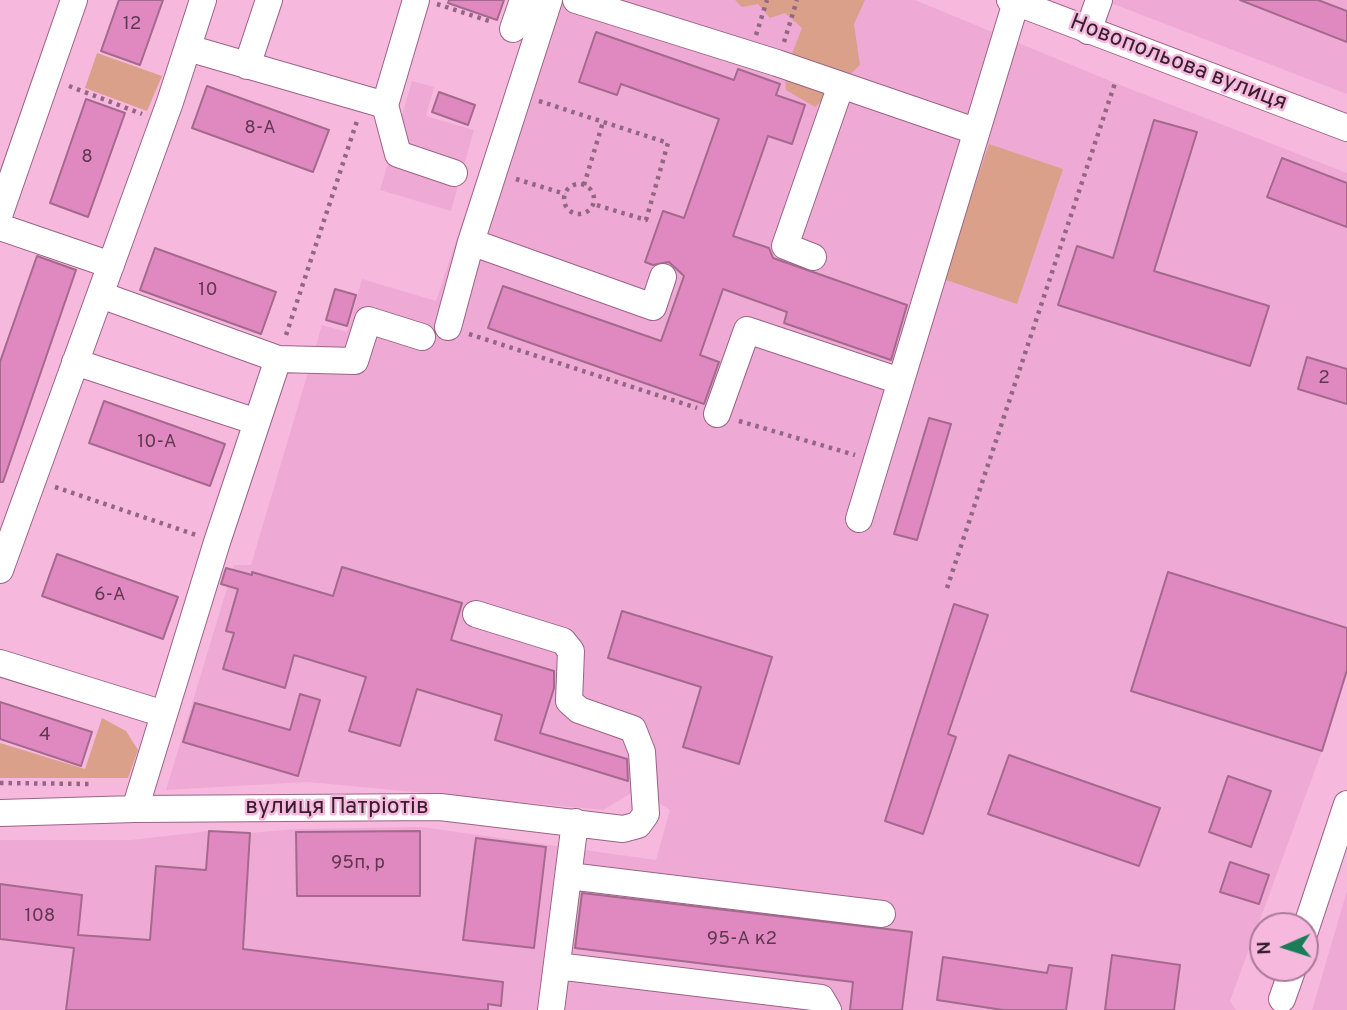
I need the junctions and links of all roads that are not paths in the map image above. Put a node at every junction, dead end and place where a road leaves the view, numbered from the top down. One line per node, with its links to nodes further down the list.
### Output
1 (74, 0): 19 (street)
2 (203, 0): 12 (street)
3 (269, 0): 13 (street)
4 (416, 0): 15 (street)
5 (523, 0): 10 (street)
6 (549, 0): 21 (street)
7 (576, 0): 14 (street)
8 (1099, 0): 11 (street)
9 (1013, 1): 11 (street, Новопольова вулиця); 17 (street)
10 (513, 29)
11 (1088, 30): 16 (street, Новопольова вулиця)
12 (188, 48): 13 (street); 23 (street)
13 (247, 66): 15 (street)
14 (841, 85): 17 (street); 22 (street)
15 (374, 102): 18 (street)
16 (1345, 120)
17 (975, 131): 30 (street)
18 (454, 173)
19 (0, 213)
20 (0, 226): 23 (street)
21 (471, 242): 24 (street); 26 (street)
22 (813, 257)
23 (111, 265): 25 (street)
24 (663, 276)
25 (100, 295): 28 (street); 29 (street)
26 (448, 327)
27 (422, 337): 28 (street)
28 (278, 359): 32 (street)
29 (75, 362): 32 (street); 34 (street)
30 (900, 381): 31 (street); 33 (street)
31 (717, 414)
32 (257, 422): 37 (street)
33 (859, 519)
34 (0, 570)
35 (476, 614): 41 (street, вулиця Патріотів)
36 (0, 663): 37 (street)
37 (164, 714): 39 (street)
38 (1347, 804): 43 (street)
39 (135, 808): 40 (street, вулиця Патріотів); 41 (street, вулиця Патріотів)
40 (0, 813)
41 (575, 822): 42 (street)
42 (569, 876): 44 (street); 45 (street)
43 (1311, 912)
44 (882, 914)
45 (557, 966): 48 (street); 49 (street)
46 (1288, 982): 47 (street)
47 (1282, 999)
48 (551, 1010)
49 (828, 1010)

